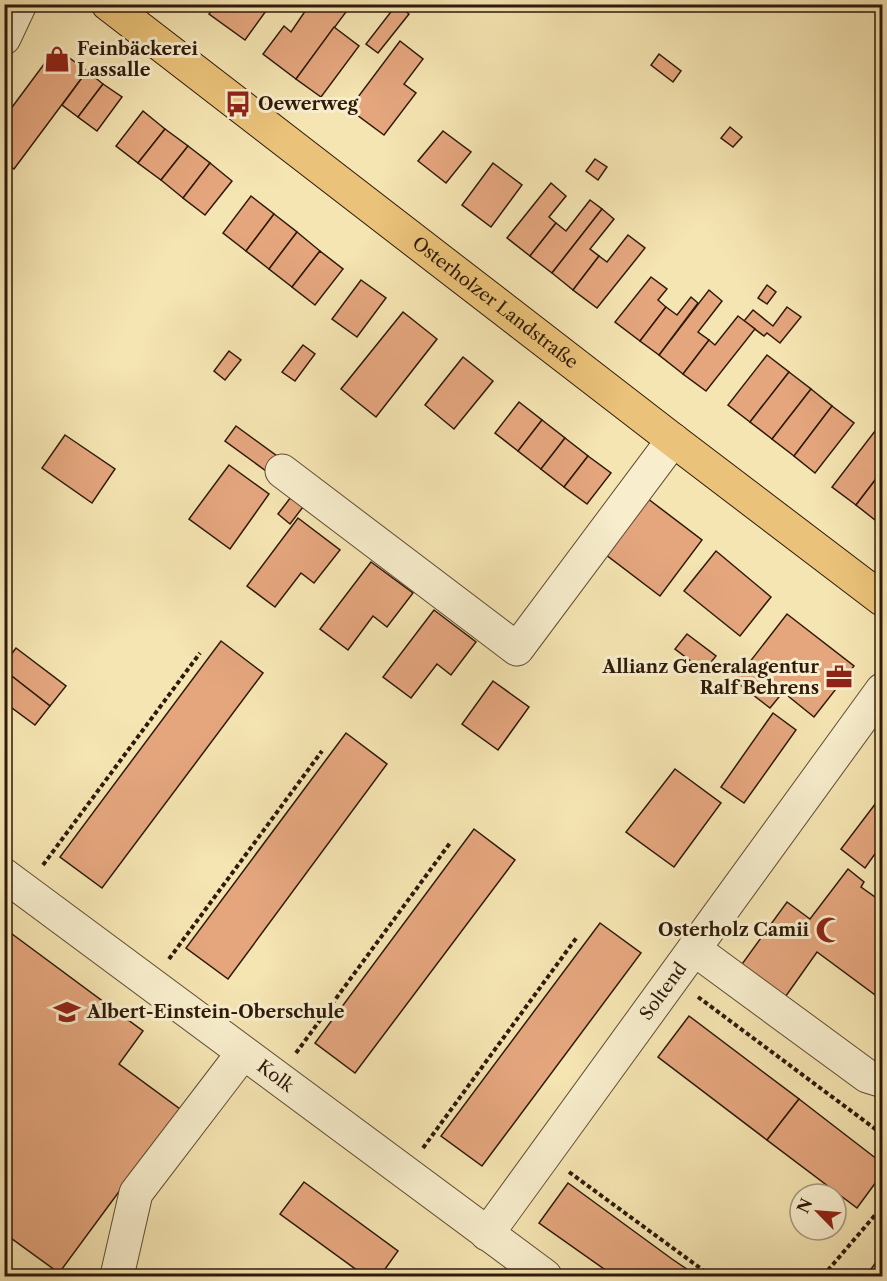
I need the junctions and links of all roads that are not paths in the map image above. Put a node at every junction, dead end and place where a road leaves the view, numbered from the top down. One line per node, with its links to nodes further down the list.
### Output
1 (20, 4): 3 (street)
2 (108, 4): 4 (main road, Osterholzer Landstraße)
3 (4, 38)
4 (673, 440): 5 (street); 6 (main road, Osterholzer Landstraße)
5 (282, 471)
6 (882, 600)
7 (882, 690): 9 (street, Soltend)
8 (15, 883): 10 (street, Kolk)
9 (694, 949): 11 (street); 12 (street, Soltend)
10 (243, 1053): 12 (street, Kolk); 13 (street)
11 (882, 1079)
12 (487, 1234): 14 (street, Kolk)
13 (117, 1276)
14 (545, 1276)

